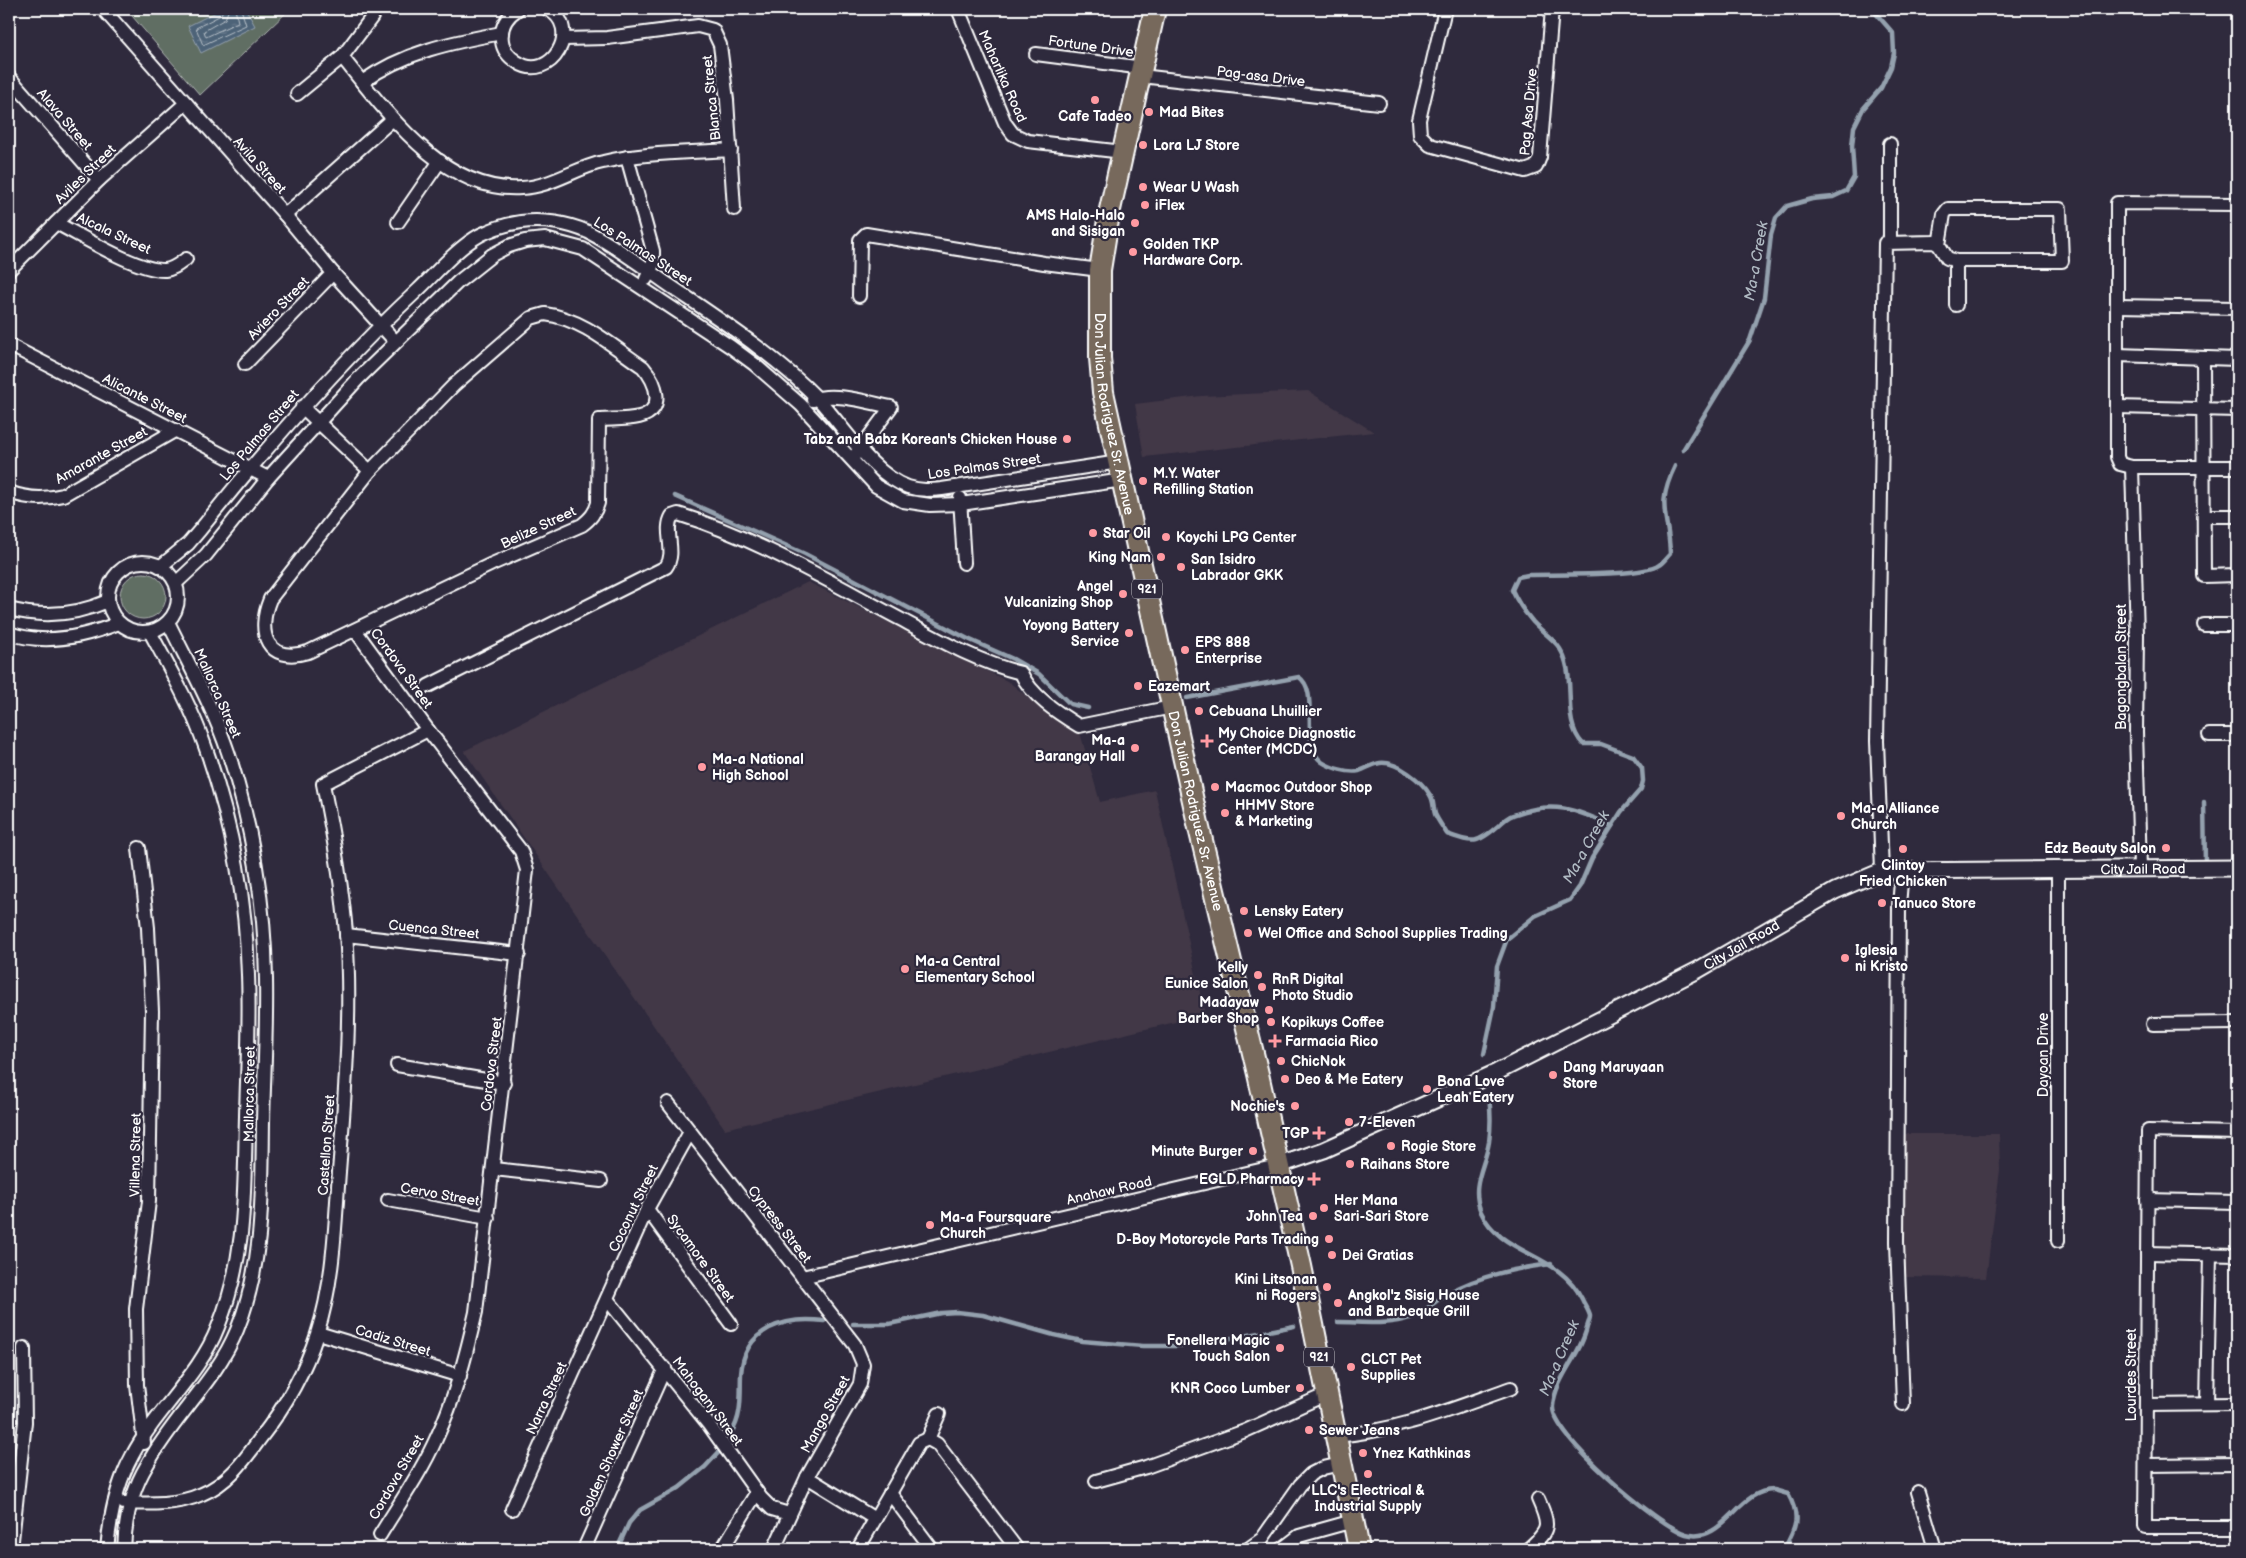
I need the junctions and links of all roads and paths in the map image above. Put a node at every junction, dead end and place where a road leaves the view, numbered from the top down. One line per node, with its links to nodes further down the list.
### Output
1 (103, 9): 17 (street, Avila Street)
2 (518, 9): 9 (street)
3 (547, 9): 10 (street)
4 (958, 9): 22 (street, Maharlika Road)
5 (1155, 9): 13 (main road, Don Julian Rodriguez Sr. Avenue / 921)
6 (1445, 9): 7 (street, Pag Asa Drive)
7 (1552, 9)
8 (374, 12): 12 (street)
9 (502, 33): 10 (street); 15 (street)
10 (564, 39): 21 (street, Blanca Street)
11 (1036, 54): 13 (street, Fortune Drive)
12 (342, 57): 15 (street, Blanca Street); 16 (street)
13 (1142, 72): 18 (street, Pag-asa Drive); 22 (main road, Don Julian Rodriguez Sr. Avenue / 921)
14 (9, 77): 25 (street, Alava Street)
15 (362, 82): 19 (street, Blanca Street)
16 (297, 94)
17 (186, 103): 25 (street, Aviles Street); 28 (street, Avila Street)
18 (1379, 103)
19 (393, 119): 24 (street, Blanca Street); 28 (street)
20 (1890, 144): 31 (street)
21 (731, 150): 23 (street, Blanca Street); 27 (street)
22 (1123, 152): 36 (main road, Don Julian Rodriguez Sr. Avenue / 921)
23 (626, 157): 24 (street, Blanca Street); 38 (street)
24 (440, 161): 29 (street)
25 (99, 180): 30 (street, Aviles Street)
26 (2237, 204): 42 (street)
27 (734, 209)
28 (285, 216): 37 (street, Avila Street)
29 (398, 222)
30 (56, 223): 33 (street, Alcala Street); 35 (street, Aviles Street)
31 (1890, 242): 32 (street); 100 (street)
32 (1939, 245): 34 (street); 34 (street)
33 (186, 259)
34 (1956, 260): 41 (street)
35 (9, 270)
36 (1100, 270): 40 (street); 67 (main road, Don Julian Rodriguez Sr. Avenue / 921)
37 (333, 272): 44 (street, Avila Street); 50 (street, Aviero Street)
38 (651, 273): 39 (street); 44 (street, Los Palmas Street); 51 (street, Los Palmas Street)
39 (642, 287): 45 (street); 52 (street)
40 (859, 296)
41 (1956, 305)
42 (2117, 306): 43 (street); 47 (street)
43 (2237, 308)
44 (381, 324): 45 (street, Avila Street); 53 (street, Los Palmas Street)
45 (395, 341): 57 (street)
46 (9, 345): 58 (street, Alicante Street)
47 (2117, 355): 48 (street); 54 (street)
48 (2203, 358): 49 (street); 55 (street)
49 (2237, 359)
50 (245, 364)
51 (817, 398): 52 (street); 59 (street, Los Palmas Street); 59 (street)
52 (802, 405): 60 (street)
53 (302, 407): 57 (street); 64 (street, Los Palmas Street)
54 (2117, 407): 55 (street); 63 (street)
55 (2203, 409): 56 (street); 61 (street)
56 (2237, 410)
57 (317, 422): 66 (street); 69 (street)
58 (176, 430): 64 (street, Alicante Street); 73 (street, Amarante Street)
59 (861, 448): 60 (street); 70 (street, Los Palmas Street)
60 (851, 460): 74 (street)
61 (2204, 466): 62 (street); 63 (street); 75 (street)
62 (2237, 466)
63 (2132, 467): 96 (street, Bagongbalan Street)
64 (250, 468): 69 (street, Alicante Street); 78 (street, Los Palmas Street)
65 (1072, 468): 67 (street, Los Palmas Street); 68 (street, Los Palmas Street); 71 (street)
66 (370, 471): 87 (street, Belize Street); 87 (street, Belize Street)
67 (1121, 471): 71 (street); 91 (main road, Don Julian Rodriguez Sr. Avenue / 921)
68 (1044, 473): 70 (street, Los Palmas Street); 72 (street)
69 (268, 478): 80 (street)
70 (960, 487): 74 (street)
71 (1075, 487): 72 (street)
72 (1047, 491): 74 (street)
73 (9, 492)
74 (961, 504): 77 (street)
75 (2204, 516): 76 (street); 79 (street)
76 (2237, 516)
77 (964, 563)
78 (162, 566): 80 (street); 81 (street)
79 (2237, 576)
80 (176, 583): 83 (street)
81 (108, 601): 82 (street); 84 (street)
82 (9, 609)
83 (168, 622): 88 (street); 140 (street, Mallorca Street)
84 (119, 623): 88 (street); 89 (street)
85 (2204, 624): 86 (street)
86 (2237, 625)
87 (355, 630): 92 (street, Cordova Street)
88 (150, 632): 138 (street, Mallorca Street)
89 (9, 633)
90 (428, 686): 91 (street)
91 (1172, 707): 110 (main road, Don Julian Rodriguez Sr. Avenue / 921)
92 (428, 730): 101 (street, Castellon Street); 102 (street, Cordova Street)
93 (2208, 735): 94 (street)
94 (2237, 735)
95 (139, 848): 138 (street, Villena Street)
96 (2140, 868): 97 (street, City Jail Road); 98 (street, City Jail Road)
97 (2237, 868)
98 (2058, 869): 99 (street, City Jail Road); 118 (street, Dayoan Drive)
99 (1902, 870): 100 (street, City Jail Road); 132 (street)
100 (1882, 871): 110 (street, City Jail Road)
101 (346, 934): 102 (street, Cuenca Street); 125 (street, Castellon Street)
102 (519, 954): 106 (street, Cordova Street)
103 (2237, 1023): 104 (street)
104 (2153, 1024)
105 (397, 1065): 106 (street)
106 (504, 1083): 111 (street, Cordova Street)
107 (668, 1103): 108 (street, Cypress Street)
108 (690, 1132): 116 (street, Coconut Street); 122 (street, Cypress Street)
109 (2237, 1133): 114 (street, Lourdes Street)
110 (1277, 1166): 122 (street, Anahaw Road); 131 (main road, Don Julian Rodriguez Sr. Avenue / 921)
111 (494, 1169): 112 (street); 117 (street, Cordova Street)
112 (601, 1181)
113 (388, 1200): 117 (street, Cervo Street)
114 (2148, 1200): 115 (street); 119 (street, Lourdes Street)
115 (2237, 1202)
116 (647, 1209): 123 (street, Coconut Street); 124 (street, Sycamore Street)
117 (488, 1218): 129 (street, Cordova Street)
118 (2058, 1241)
119 (2147, 1253): 120 (street); 135 (street, Lourdes Street)
120 (2210, 1254): 121 (street); 133 (street)
121 (2237, 1255)
122 (802, 1277): 127 (street, Cypress Street)
123 (607, 1299): 128 (street, Mahogany Street); 152 (street, Narra Street)
124 (731, 1324)
125 (318, 1333): 129 (street, Cadiz Street); 151 (street, Castellon Street)
126 (24, 1348): 159 (street)
127 (863, 1364): 144 (street, Mango Street)
128 (665, 1368): 146 (street, Mahogany Street); 162 (street, Golden Shower Street)
129 (460, 1376): 157 (street, Cordova Street)
130 (1511, 1388): 137 (street)
131 (1327, 1394): 137 (main road, Don Julian Rodriguez Sr. Avenue / 921); 145 (street)
132 (1903, 1404)
133 (2208, 1404): 134 (street); 135 (street)
134 (2237, 1404)
135 (2146, 1405): 143 (street, Lourdes Street)
136 (939, 1414): 139 (street)
137 (1335, 1436): 141 (main road, Don Julian Rodriguez Sr. Avenue / 921)
138 (143, 1438): 140 (street, Villena Street); 150 (street, Mallorca Street)
139 (928, 1439): 148 (street); 166 (street)
140 (148, 1462): 151 (street, Mallorca Street)
141 (1341, 1464): 155 (main road, Don Julian Rodriguez Sr. Avenue / 921); 167 (street)
142 (2237, 1464): 143 (street)
143 (2146, 1465): 156 (street, Lourdes Street)
144 (806, 1477): 153 (street, Mango Street); 154 (street)
145 (1096, 1481)
146 (757, 1492): 153 (street, Mahogany Street); 158 (street)
147 (1918, 1492): 171 (street)
148 (890, 1493): 154 (street); 165 (street)
149 (1538, 1499): 170 (street)
150 (113, 1503): 151 (street, Castellon Street); 160 (street, Mallorca Street)
151 (131, 1504): 161 (street, Mallorca Street)
152 (512, 1509)
153 (789, 1514): 163 (street, Mango Street)
154 (875, 1520): 164 (street)
155 (1353, 1521): 168 (street); 169 (main road, Don Julian Rodriguez Sr. Avenue / 921)
156 (2237, 1527)
157 (380, 1535)
158 (724, 1546)
159 (11, 1549)
160 (107, 1549)
161 (124, 1549)
162 (584, 1549)
163 (774, 1549)
164 (858, 1549)
165 (932, 1549)
166 (1017, 1549)
167 (1248, 1549)
168 (1282, 1549)
169 (1359, 1549)
170 (1528, 1549)
171 (1936, 1549)

